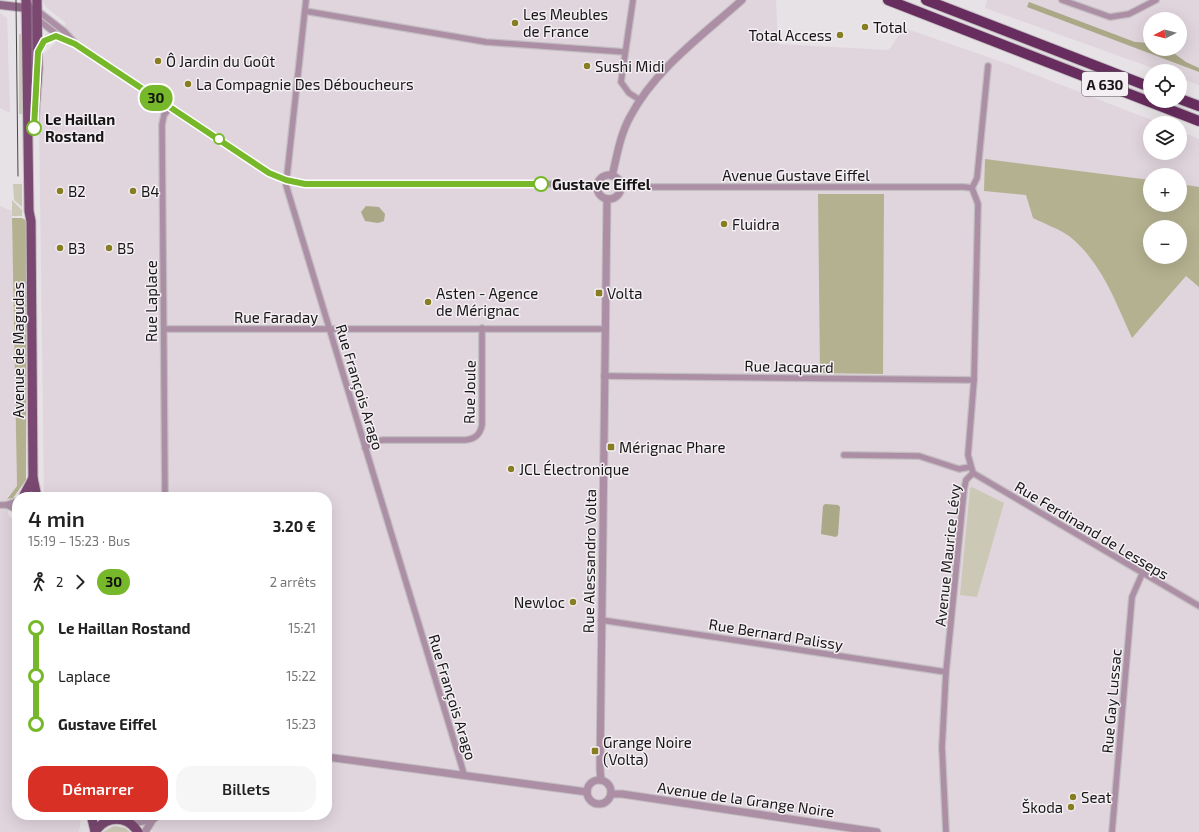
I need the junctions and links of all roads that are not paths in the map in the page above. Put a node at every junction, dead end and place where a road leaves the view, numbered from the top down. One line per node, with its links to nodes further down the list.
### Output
1 (306, 0): 10 (street, Rue François Arago)
2 (633, 0): 14 (street)
3 (742, 0): 18 (street)
4 (888, 0): 22 (highway, A 630)
5 (926, 0): 16 (highway, A 630)
6 (1062, 0): 7 (street)
7 (1156, 0)
8 (0, 5): 9 (main road)
9 (31, 7): 11 (street); 12 (street); 13 (main road, Avenue de Magudas); 17 (main road); 29 (main road, Avenue de Magudas)
10 (305, 11): 14 (street); 24 (street, Rue François Arago)
11 (60, 37): 12 (street); 13 (street)
12 (75, 44): 21 (street)
13 (38, 52): 17 (main road, Avenue de Magudas)
14 (625, 52): 18 (street)
15 (988, 66): 27 (street)
16 (1143, 84)
17 (36, 89): 29 (main road, Avenue de Magudas)
18 (640, 100): 23 (street)
19 (1187, 102): 20 (highway)
20 (1199, 106)
21 (170, 107): 24 (street); 31 (street, Rue Laplace)
22 (1199, 121)
23 (612, 176): 25 (street); 26 (street)
24 (286, 180): 25 (street); 32 (street, Rue François Arago)
25 (597, 186): 28 (street)
26 (621, 187): 27 (street, Avenue Gustave Eiffel); 28 (street)
27 (972, 188): 35 (street, Avenue Maurice Lévy)
28 (607, 199): 33 (street, Rue Alessandro Volta)
29 (31, 221): 40 (main road, Avenue de Magudas)
30 (482, 328): 32 (street, Rue Faraday); 33 (street, Rue Faraday); 36 (street, Rue Joule)
31 (164, 329): 32 (street, Rue Faraday); 43 (street, Rue Laplace)
32 (330, 329): 36 (street, Rue François Arago)
33 (605, 329): 34 (street, Rue Alessandro Volta)
34 (604, 376): 35 (street, Rue Jacquard); 46 (street, Rue Alessandro Volta)
35 (974, 380): 38 (street, Avenue Maurice Lévy)
36 (365, 448): 49 (street, Rue François Arago)
37 (844, 455): 38 (street)
38 (970, 467): 39 (street, Avenue Maurice Lévy)
39 (973, 473): 44 (street, Rue Ferdinand de Lesseps); 47 (street, Avenue Maurice Lévy)
40 (33, 478): 41 (main road, Avenue de Magudas); 42 (main road, Avenue de Magudas)
41 (26, 492)
42 (36, 492)
43 (165, 492)
44 (1142, 574): 45 (street, Rue Ferdinand de Lesseps); 64 (street, Rue Gay Lussac)
45 (1199, 606)
46 (601, 620): 47 (street, Rue Bernard Palissy); 50 (street, Rue Alessandro Volta)
47 (946, 672): 63 (street, Avenue Maurice Lévy)
48 (332, 758): 49 (street)
49 (464, 774): 51 (street)
50 (602, 780): 51 (street); 52 (street)
51 (587, 792): 52 (street)
52 (611, 794): 62 (street, Avenue de la Grange Noire)
53 (92, 820): 59 (main road)
54 (108, 820): 59 (main road)
55 (124, 820): 58 (main road)
56 (148, 820): 58 (street)
57 (154, 820): 61 (street)
58 (127, 821): 60 (main road)
59 (95, 832)
60 (138, 832)
61 (145, 832)
62 (877, 832)
63 (946, 832)
64 (1112, 832)

